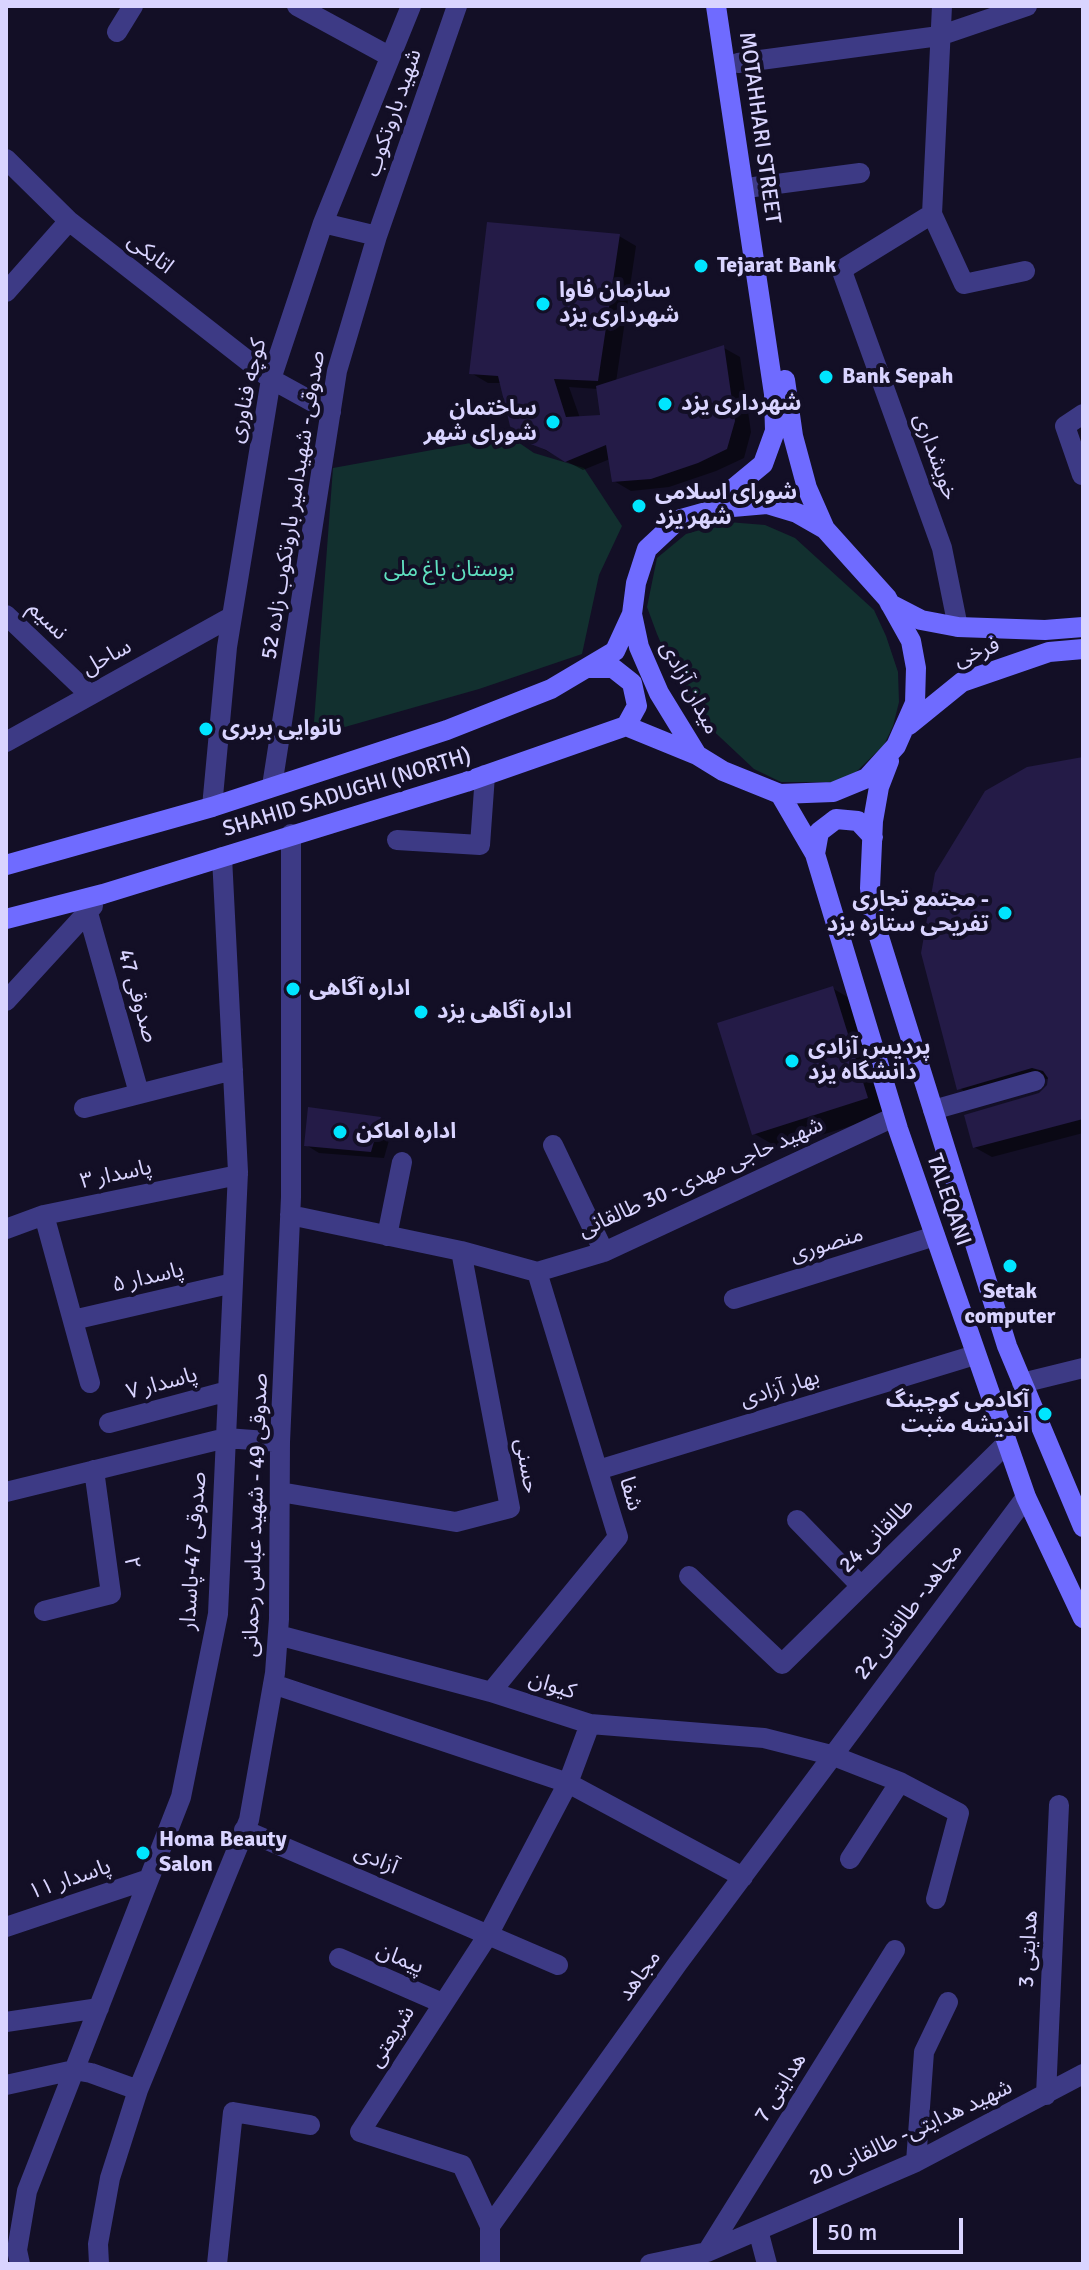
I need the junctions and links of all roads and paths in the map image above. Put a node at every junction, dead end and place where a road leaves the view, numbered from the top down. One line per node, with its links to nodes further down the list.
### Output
1 (133, 6): 9 (street)
2 (297, 6): 11 (street)
3 (411, 6): 11 (street, کوچه فناوری)
4 (457, 6): 19 (street, شهید باروتکوب)
5 (716, 6): 26 (main road, MOTAHHARI STREET)
6 (729, 6): 12 (main road, MOTAHHARI STREET)
7 (942, 6): 10 (street)
8 (1027, 6): 10 (street)
9 (117, 32)
10 (939, 36): 12 (street); 16 (street)
11 (389, 56): 18 (street, کوچه فناوری)
12 (738, 63): 15 (main road, MOTAHHARI STREET)
13 (6, 159): 17 (street, اتابکی)
14 (860, 173): 15 (street)
15 (754, 187): 27 (main road, MOTAHHARI STREET)
16 (932, 214): 20 (street); 32 (street, خویشداری)
17 (69, 221): 21 (street); 22 (street, اتابکی)
18 (323, 223): 19 (street); 22 (street, کوچه فناوری)
19 (377, 236): 23 (street, 52 صدوقی- شهیدامیر باروتکوب زاده)
20 (1025, 271)
21 (6, 292)
22 (271, 379): 23 (street, اتابکی); 31 (street, کوچه فناوری)
23 (331, 412): 42 (street, 52 صدوقی- شهیدامیر باروتکوب زاده)
24 (1083, 414): 25 (street)
25 (1082, 475)
26 (704, 513): 27 (main road, میدان آزادی); 29 (main road, میدان آزادی)
27 (825, 529): 28 (main road, میدان آزادی)
28 (890, 604): 32 (main road, فرخی); 38 (main road, میدان آزادی)
29 (632, 614): 35 (main road, SHAHID SADUGHI (NORTH)); 40 (main road, میدان آزادی)
30 (6, 615): 36 (street, نسیم)
31 (231, 617): 36 (street, ساحل); 44 (street, کوچه فناوری)
32 (958, 627): 33 (main road, فرخی)
33 (1083, 627)
34 (1083, 649): 38 (main road, فرخی)
35 (589, 668): 37 (main road); 42 (main road, SHAHID SADUGHI (NORTH))
36 (90, 695): 39 (street, ساحل)
37 (626, 726): 40 (main road); 41 (main road, SHAHID SADUGHI (NORTH))
38 (899, 738): 43 (main road, میدان آزادی); 46 (main road, TALEQANI)
39 (6, 742)
40 (697, 755): 43 (main road, میدان آزادی)
41 (485, 775): 45 (main road, SHAHID SADUGHI (NORTH)); 47 (street)
42 (272, 786): 44 (main road, SHAHID SADUGHI (NORTH))
43 (780, 794): 48 (main road, TALEQANI)
44 (212, 807): 50 (main road, SHAHID SADUGHI (NORTH))
45 (291, 834): 49 (main road, SHAHID SADUGHI (NORTH)); 65 (street, صدوقی 49 - شهید عباس رحمانی)
46 (873, 837): 48 (main road); 59 (main road, TALEQANI)
47 (397, 840)
48 (815, 854): 60 (main road, TALEQANI)
49 (222, 857): 51 (main road, SHAHID SADUGHI (NORTH)); 55 (street, صدوقی 47-پاسدار)
50 (6, 865)
51 (103, 894): 52 (street); 53 (main road, SHAHID SADUGHI (NORTH))
52 (88, 913): 54 (street); 57 (street, صدوقی 47)
53 (6, 919)
54 (6, 1001)
55 (233, 1070): 57 (street); 63 (street, صدوقی 47-پاسدار)
56 (1035, 1081): 59 (street)
57 (139, 1093): 58 (street)
58 (84, 1108)
59 (933, 1110): 78 (main road, TALEQANI)
60 (894, 1117): 68 (main road, TALEQANI); 70 (street, شهید حاجی مهدی- 30 طالقانی)
61 (553, 1145): 70 (street)
62 (402, 1162): 67 (street)
63 (238, 1175): 64 (street, پاسدار ۳); 72 (street, صدوقی 47-پاسدار)
64 (44, 1215): 66 (street, پاسدار ۳); 74 (street)
65 (290, 1215): 67 (street); 82 (street, صدوقی 49 - شهید عباس رحمانی)
66 (6, 1229)
67 (387, 1236): 69 (street)
68 (935, 1236): 73 (street, منصوری); 75 (main road, TALEQANI)
69 (461, 1251): 71 (street); 87 (street, حسنی)
70 (604, 1252): 71 (street, شهید حاجی مهدی- 30 طالقانی)
71 (537, 1272): 85 (street, شفا)
72 (233, 1283): 74 (street, پاسدار ۵); 79 (street, صدوقی 47-پاسدار)
73 (734, 1299)
74 (73, 1320): 77 (street)
75 (975, 1355): 83 (main road, TALEQANI); 85 (street, بهار آزادی)
76 (1083, 1368): 78 (street)
77 (90, 1383)
78 (1022, 1383): 89 (main road, TALEQANI)
79 (228, 1391): 80 (street, پاسدار ۷); 81 (street, صدوقی 47-پاسدار)
80 (109, 1423)
81 (226, 1438): 82 (street); 84 (street); 106 (street, صدوقی 47-پاسدار)
82 (280, 1442): 87 (street, صدوقی 49 - شهید عباس رحمانی)
83 (1007, 1443): 88 (main road, TALEQANI); 92 (street, طالقانی 24)
84 (94, 1470): 86 (street); 93 (street, ۲)
85 (598, 1470): 97 (street, شفا)
86 (6, 1492)
87 (280, 1492): 95 (street, صدوقی 49 - شهید عباس رحمانی)
88 (1026, 1497): 94 (main road, TALEQANI); 99 (street, مجاهد- طالقانی 22)
89 (1080, 1515)
90 (797, 1520): 92 (street)
91 (689, 1576): 92 (street, طالقانی 24)
92 (861, 1586)
93 (44, 1611)
94 (1083, 1618)
95 (278, 1635): 96 (street, صدوقی 49 - شهید عباس رحمانی); 97 (street, کیوان)
96 (273, 1684): 101 (street); 103 (street, صدوقی 49 - شهید عباس رحمانی)
97 (491, 1692): 98 (street, کیوان)
98 (590, 1724): 99 (street); 101 (street, کیوان)
99 (831, 1755): 100 (street); 105 (street, مجاهد)
100 (900, 1782): 104 (street); 107 (street)
101 (568, 1783): 105 (street); 109 (street, شریعتی)
102 (1059, 1805): 121 (street, هدایتی 3)
103 (244, 1830): 109 (street, آزادی); 120 (street, صدوقی 49 - شهید عباس رحمانی)
104 (850, 1859)
105 (743, 1877): 124 (street, مجاهد)
106 (149, 1879): 108 (street, پاسدار ۱۱); 115 (street, صدوقی 47-پاسدار)
107 (936, 1899)
108 (6, 1927)
109 (488, 1935): 112 (street, آزادی); 114 (street, شریعتی)
110 (895, 1950): 126 (street, هدایتی 7)
111 (339, 1958): 114 (street, پیمان)
112 (558, 1965)
113 (948, 2002): 123 (street)
114 (442, 2003): 124 (street, شریعتی)
115 (99, 2008): 116 (street); 117 (street, صدوقی 47-پاسدار)
116 (6, 2022)
117 (82, 2072): 119 (street); 120 (street); 127 (street, صدوقی 47-پاسدار)
118 (1083, 2074): 121 (street, شهید هدایتی- طالقانی 20)
119 (6, 2085)
120 (132, 2088): 128 (street, صدوقی 49 - شهید عباس رحمانی)
121 (1046, 2095): 123 (street, شهید هدایتی- طالقانی 20)
122 (310, 2125): 129 (street)
123 (916, 2162): 125 (street, شهید هدایتی- طالقانی 20)
124 (490, 2226): 130 (street, شریعتی)
125 (758, 2230): 126 (street, شهید هدایتی- طالقانی 20); 132 (street)
126 (707, 2252): 131 (street, شهید هدایتی- طالقانی 20)
127 (20, 2264)
128 (99, 2264)
129 (217, 2264)
130 (490, 2264)
131 (650, 2264)
132 (767, 2264)

